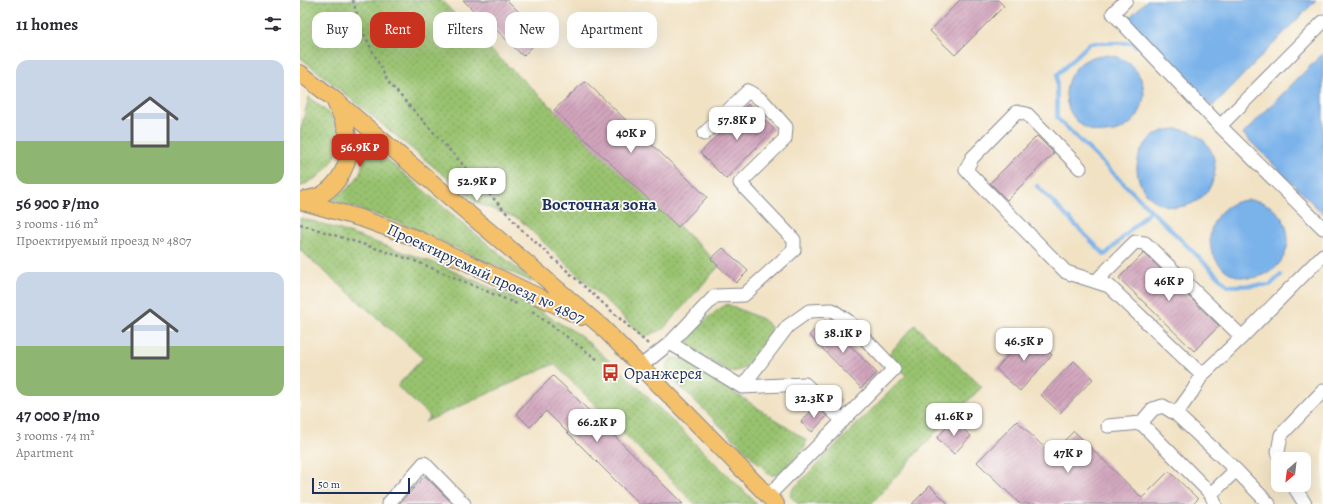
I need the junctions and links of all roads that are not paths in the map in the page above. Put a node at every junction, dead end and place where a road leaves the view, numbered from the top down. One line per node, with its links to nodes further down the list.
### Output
1 (1126, 0): 5 (lane)
2 (1323, 22): 5 (lane)
3 (300, 73): 4 (main road, Проектируемый проезд № 4807)
4 (334, 99): 8 (main road); 12 (main road, Проектируемый проезд № 4807)
5 (1220, 126): 9 (lane)
6 (704, 134): 14 (lane)
7 (1080, 168): 11 (lane)
8 (300, 201): 12 (main road, Проектируемый проезд № 4807)
9 (1323, 228)
10 (1323, 255): 13 (lane)
11 (1096, 281): 13 (lane); 16 (lane)
12 (602, 327): 15 (main road, Проектируемый проезд № 4807)
13 (1242, 337): 16 (lane)
14 (670, 343): 15 (lane); 17 (lane)
15 (641, 366): 27 (main road, Проектируемый проезд № 4807)
16 (1202, 375): 19 (lane)
17 (742, 387): 20 (lane); 20 (lane)
18 (1323, 391): 23 (lane)
19 (1176, 414): 21 (lane); 24 (lane)
20 (843, 421): 27 (lane)
21 (1141, 423): 22 (lane); 26 (lane)
22 (1108, 426)
23 (1278, 452)
24 (1236, 470): 26 (lane); 30 (lane)
25 (1297, 492): 31 (lane)
26 (1213, 499)
27 (772, 500)
28 (388, 504): 29 (lane)
29 (464, 504)
30 (1269, 504)
31 (1305, 504)

